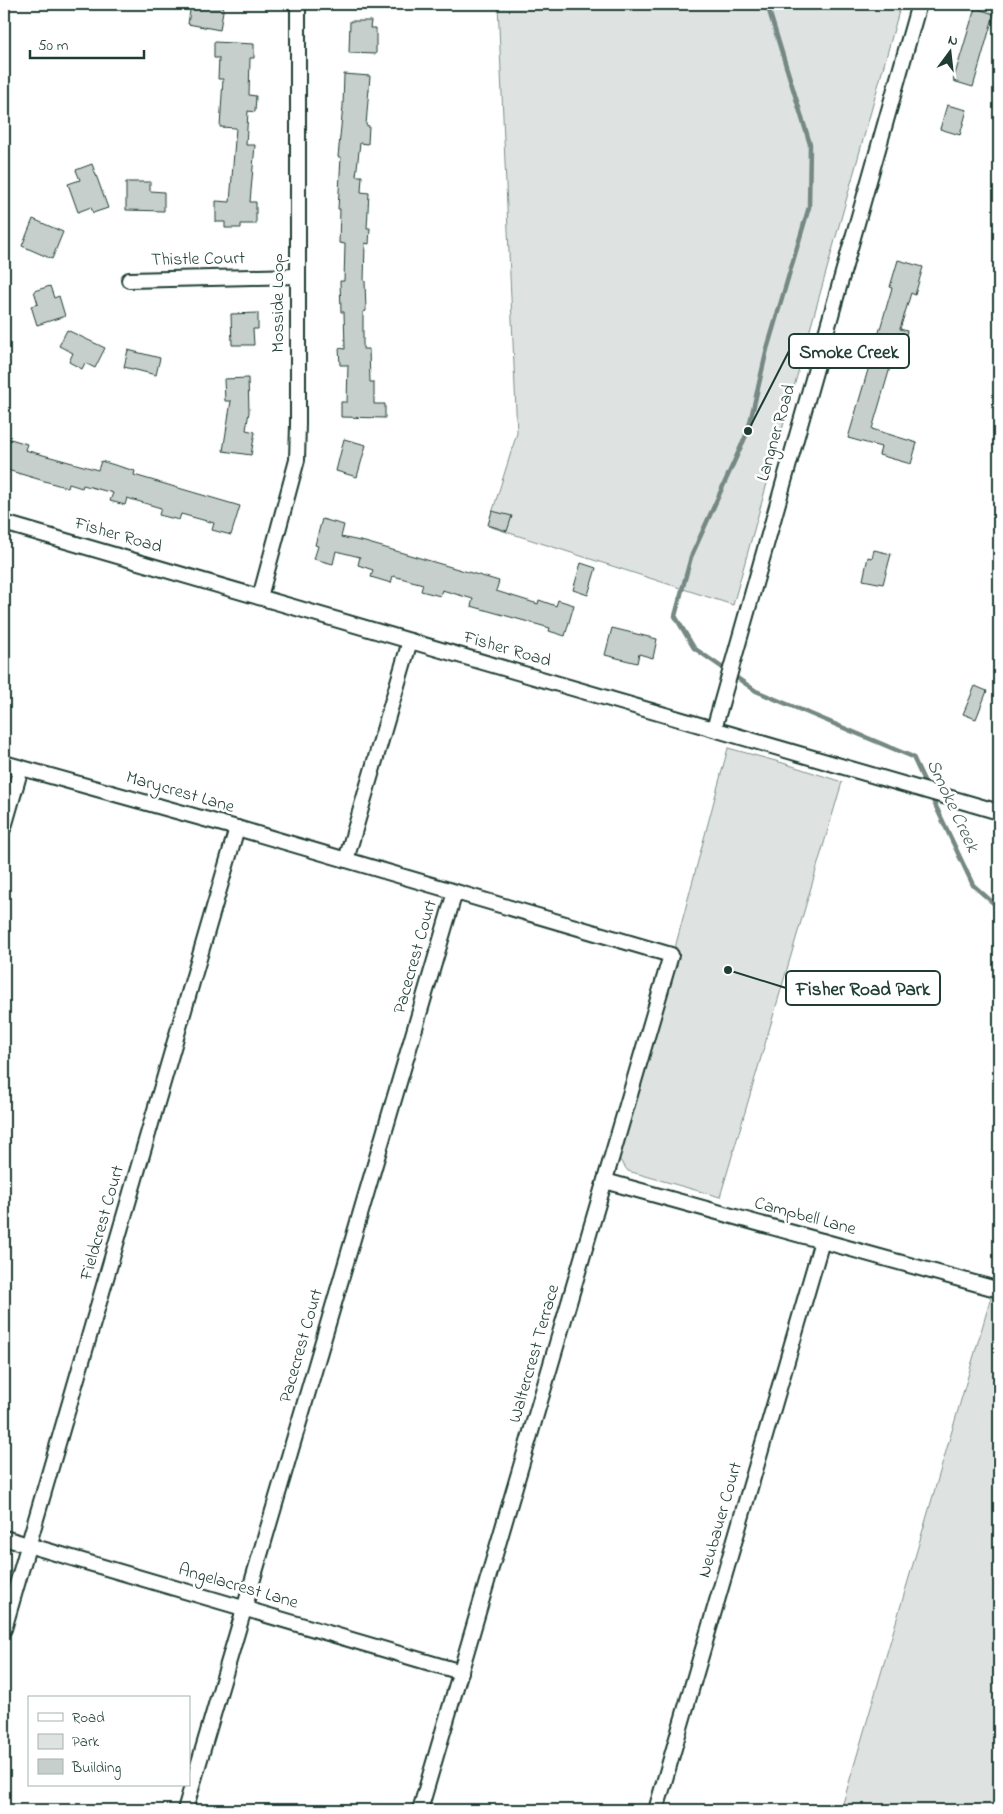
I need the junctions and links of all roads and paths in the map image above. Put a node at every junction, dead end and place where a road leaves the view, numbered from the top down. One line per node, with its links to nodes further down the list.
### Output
1 (298, 4): 3 (street, Mosside Loop)
2 (919, 4): 8 (street, Langner Road)
3 (298, 276): 4 (street, Thistle Court); 6 (street, Mosside Loop)
4 (129, 280)
5 (4, 523): 6 (street, Fisher Road)
6 (260, 597): 7 (street, Fisher Road)
7 (410, 641): 8 (street, Fisher Road); 14 (street)
8 (714, 729): 11 (street, Fisher Road)
9 (4, 763): 10 (street, Marycrest Lane)
10 (21, 768): 12 (street); 13 (street, Marycrest Lane)
11 (999, 812)
12 (4, 826)
13 (237, 828): 14 (street, Marycrest Lane); 21 (street, Fieldcrest Court)
14 (346, 860): 15 (street, Marycrest Lane)
15 (454, 892): 16 (street, Marycrest Lane); 22 (street, Pacecrest Court)
16 (625, 941): 17 (street, Waltercrest Terrace)
17 (605, 1181): 18 (street, Campbell Lane); 24 (street, Waltercrest Terrace)
18 (822, 1241): 19 (street, Campbell Lane); 27 (street, Neubauer Court)
19 (996, 1289)
20 (4, 1538): 21 (street, Angelacrest Lane)
21 (28, 1545): 22 (street, Angelacrest Lane); 23 (street, Fieldcrest Court)
22 (246, 1608): 24 (street, Angelacrest Lane); 25 (street, Pacecrest Court)
23 (4, 1629)
24 (461, 1672): 26 (street, Waltercrest Terrace)
25 (185, 1810)
26 (420, 1810)
27 (656, 1810)

